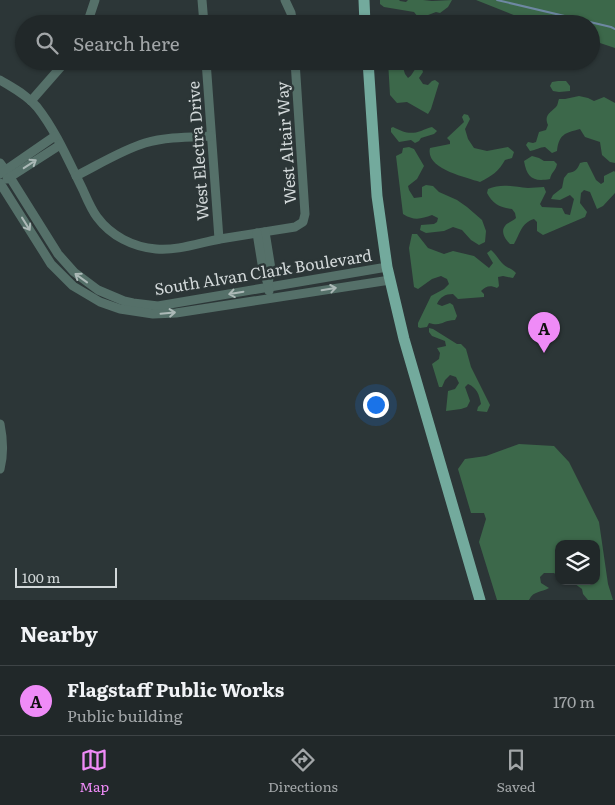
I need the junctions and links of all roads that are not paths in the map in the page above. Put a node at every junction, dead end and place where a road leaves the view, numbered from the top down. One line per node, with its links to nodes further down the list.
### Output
1 (96, 0): 5 (street)
2 (202, 0): 6 (street)
3 (285, 0): 7 (street)
4 (364, 0): 8 (main road)
5 (90, 15)
6 (203, 15)
7 (291, 15)
8 (365, 15)
9 (58, 70): 14 (street)
10 (207, 70): 16 (street, West Electra Drive)
11 (296, 70): 21 (street, West Altair Way)
12 (369, 70): 23 (main road)
13 (0, 80): 14 (street)
14 (31, 101): 15 (street)
15 (55, 136): 17 (street); 18 (street)
16 (211, 136): 19 (street); 22 (street, West Electra Drive)
17 (60, 145): 18 (street, one-way to 17); 19 (street)
18 (4, 171): 20 (street); 25 (street, South Alvan Clark Boulevard, one-way to 18)
19 (76, 176): 22 (street)
20 (0, 183): 26 (street, South Alvan Clark Boulevard, one-way to 26)
21 (261, 232): 22 (street); 25 (street)
22 (218, 239)
23 (387, 266): 24 (main road); 25 (street, South Alvan Clark Boulevard)
24 (390, 280): 26 (street, South Alvan Clark Boulevard, one-way to 24); 29 (main road)
25 (268, 285): 26 (street)
26 (270, 298)
27 (0, 424): 28 (street)
28 (0, 469)
29 (480, 600)

